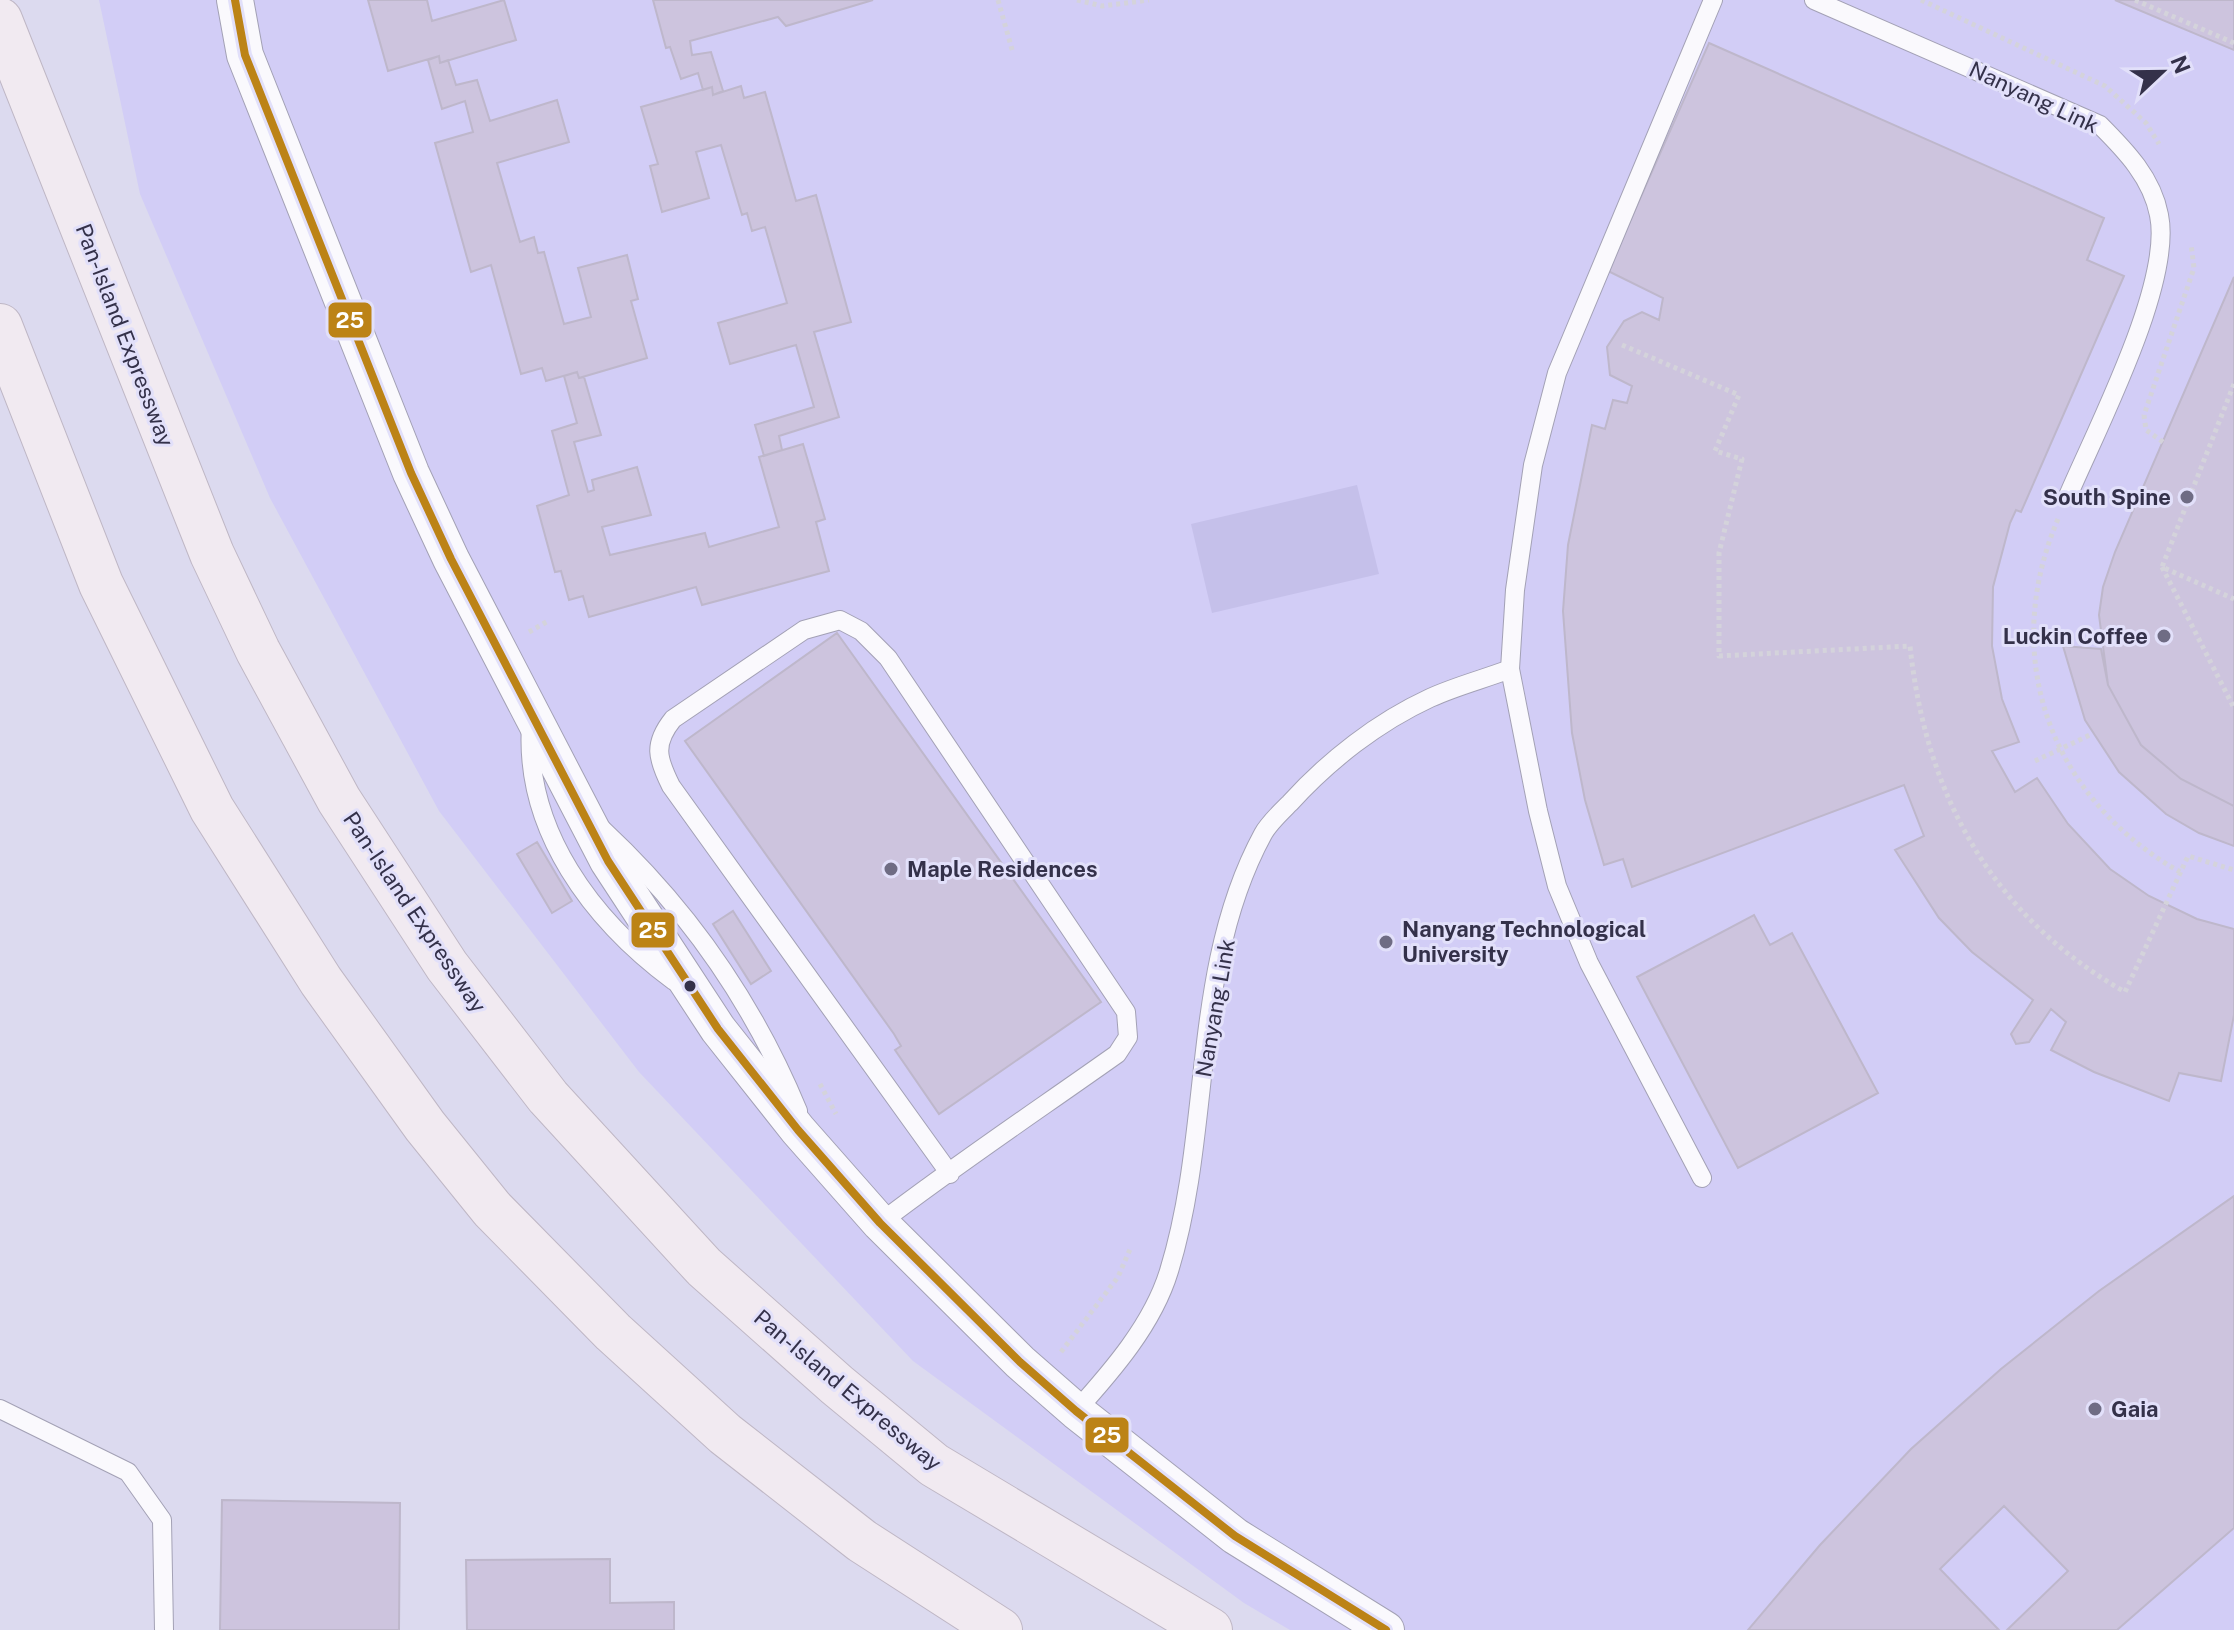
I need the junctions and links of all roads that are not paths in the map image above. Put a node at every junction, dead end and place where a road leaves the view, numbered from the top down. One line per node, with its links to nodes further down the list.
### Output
1 (235, 0): 8 (street)
2 (1713, 0): 7 (lane)
3 (1814, 0): 6 (lane, Nanyang Link)
4 (0, 20): 19 (highway, Pan-Island Expressway)
5 (0, 326): 18 (highway)
6 (2068, 496)
7 (1510, 669): 13 (lane); 16 (lane, Nanyang Link)
8 (532, 713): 9 (street); 10 (lane)
9 (583, 811): 10 (street); 11 (lane)
10 (699, 999): 11 (street)
11 (814, 1147): 14 (street)
12 (950, 1174): 12 (lane); 14 (lane)
13 (1702, 1178)
14 (880, 1223): 16 (street)
15 (0, 1409): 17 (lane)
16 (1076, 1411): 20 (street)
17 (164, 1630)
18 (1000, 1630)
19 (1210, 1630)
20 (1386, 1630)

